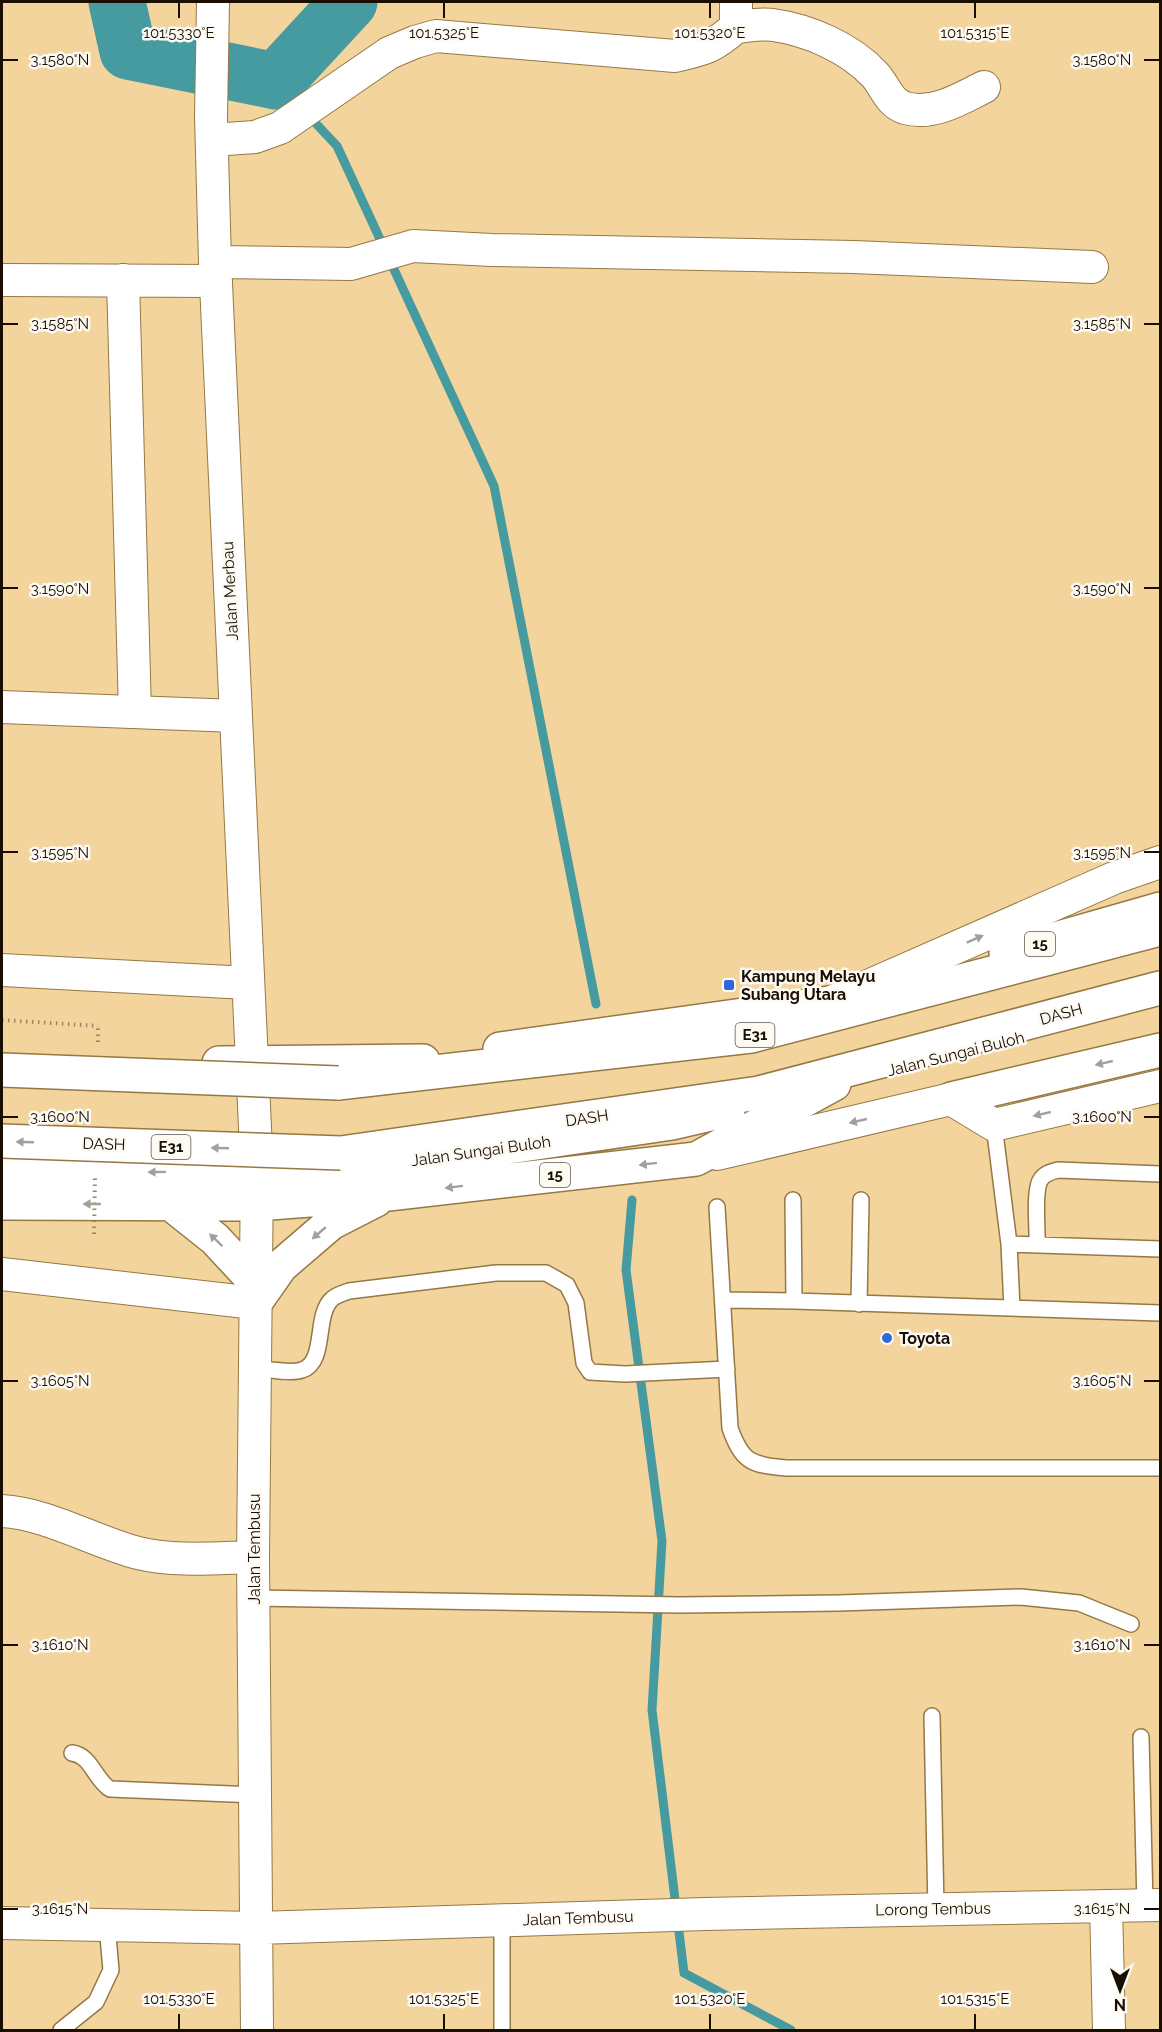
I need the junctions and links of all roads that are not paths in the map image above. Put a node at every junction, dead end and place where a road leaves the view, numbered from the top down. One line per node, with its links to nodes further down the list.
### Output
1 (213, 2): 4 (street, Jalan Merbau)
2 (736, 14): 3 (street); 4 (street)
3 (984, 87)
4 (211, 129): 6 (street, Jalan Merbau)
5 (1092, 267): 6 (street)
6 (215, 272): 8 (street); 11 (street, Jalan Merbau)
7 (2, 280): 8 (street)
8 (123, 280): 10 (street)
9 (2, 707): 10 (street)
10 (135, 712): 11 (street)
11 (236, 716): 16 (street, Jalan Merbau)
12 (1161, 862): 19 (street, one-way to 12)
13 (1161, 909): 19 (highway, 15)
14 (1161, 929): 23 (highway, E31, bridge)
15 (2, 970): 16 (street)
16 (248, 983): 22 (street, Jalan Merbau)
17 (1161, 988): 28 (highway, DASH / E31, one-way to 28, bridge)
18 (1161, 1004): 24 (highway, Jalan Sungai Buloh / 15)
19 (825, 1005): 22 (highway, 15)
20 (1161, 1050): 26 (highway, one-way to 26)
21 (2, 1056): 22 (highway, 15)
22 (252, 1064): 30 (street, Jalan Merbau)
23 (2, 1070)
24 (834, 1084): 29 (highway, 15); 30 (highway, Jalan Sungai Buloh / 15)
25 (1161, 1086): 27 (street, one-way to 27)
26 (951, 1099): 27 (street); 29 (street, one-way to 29)
27 (994, 1125): 40 (lane)
28 (2, 1141)
29 (696, 1159): 33 (highway, 15, one-way to 33)
30 (257, 1171): 31 (highway, Jalan Sungai Buloh / 15, one-way to 31); 38 (street, Jalan Tembusu)
31 (2, 1174)
32 (1161, 1174): 41 (lane)
33 (388, 1194): 38 (highway, 15); 44 (highway, one-way to 44)
34 (793, 1200): 46 (lane)
35 (861, 1200): 47 (lane)
36 (2, 1203): 37 (highway, 15, one-way to 36)
37 (171, 1204): 38 (highway, 15); 44 (highway, one-way to 37)
38 (257, 1204): 44 (street, Jalan Tembusu)
39 (717, 1207): 45 (lane)
40 (1009, 1244): 41 (lane); 48 (lane)
41 (1037, 1245): 42 (lane)
42 (1161, 1249)
43 (2, 1274): 44 (street)
44 (255, 1293): 50 (street, Jalan Tembusu)
45 (723, 1300): 46 (lane); 51 (lane)
46 (794, 1301): 47 (lane)
47 (859, 1304): 48 (lane)
48 (1012, 1308): 49 (lane)
49 (1161, 1313)
50 (255, 1368): 51 (lane); 54 (street, Jalan Tembusu)
51 (727, 1369): 52 (lane)
52 (1161, 1468)
53 (2, 1512): 54 (street)
54 (253, 1557): 55 (street, Jalan Tembusu)
55 (253, 1598): 56 (lane); 60 (street, Jalan Tembusu)
56 (1131, 1624)
57 (932, 1716): 63 (lane)
58 (1141, 1737): 61 (lane)
59 (72, 1753): 60 (lane)
60 (256, 1795): 68 (street, Jalan Tembusu)
61 (1153, 1905): 62 (street, Lorong Tembus)
62 (1106, 1906): 63 (street, Lorong Tembus); 72 (street)
63 (936, 1909): 64 (street, Lorong Tembus)
64 (647, 1916): 65 (street, Jalan Tembusu)
65 (502, 1921): 68 (street, Jalan Tembusu); 71 (lane)
66 (2, 1923): 67 (street, Jalan Tembusu)
67 (106, 1925): 68 (street, Jalan Tembusu); 69 (lane)
68 (257, 1928): 70 (street, Jalan Tembusu)
69 (61, 2031)
70 (257, 2031)
71 (502, 2031)
72 (1109, 2031)

